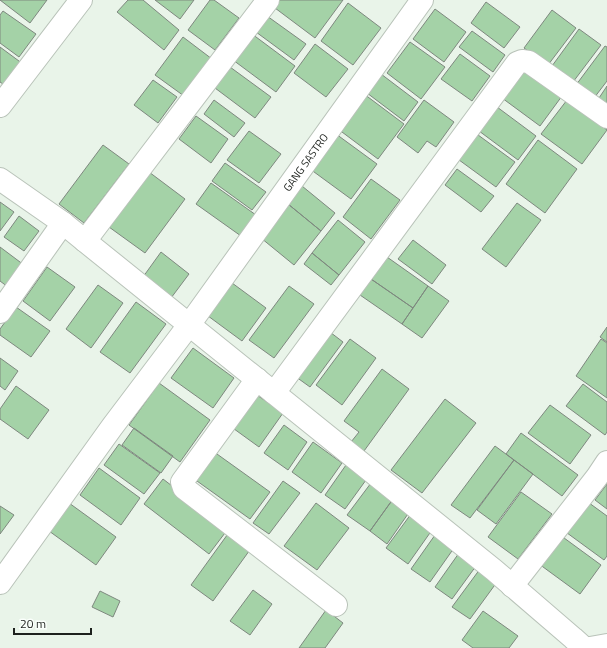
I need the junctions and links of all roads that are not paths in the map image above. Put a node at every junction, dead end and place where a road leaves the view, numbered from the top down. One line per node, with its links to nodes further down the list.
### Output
1 (81, 0): 4 (street)
2 (268, 0): 8 (street)
3 (422, 0): 10 (street, GANG SASTRO)
4 (0, 106)
5 (607, 117): 12 (street)
6 (0, 179): 7 (street)
7 (63, 224): 8 (street); 9 (street)
8 (85, 241): 10 (street)
9 (0, 312)
10 (189, 325): 11 (street); 14 (street, GANG SASTRO)
11 (257, 379): 12 (street); 16 (street)
12 (274, 393): 15 (street)
13 (607, 462): 15 (street)
14 (0, 583)
15 (512, 586): 18 (street)
16 (336, 605)
17 (607, 645): 19 (street)
18 (584, 648)
19 (590, 648)

